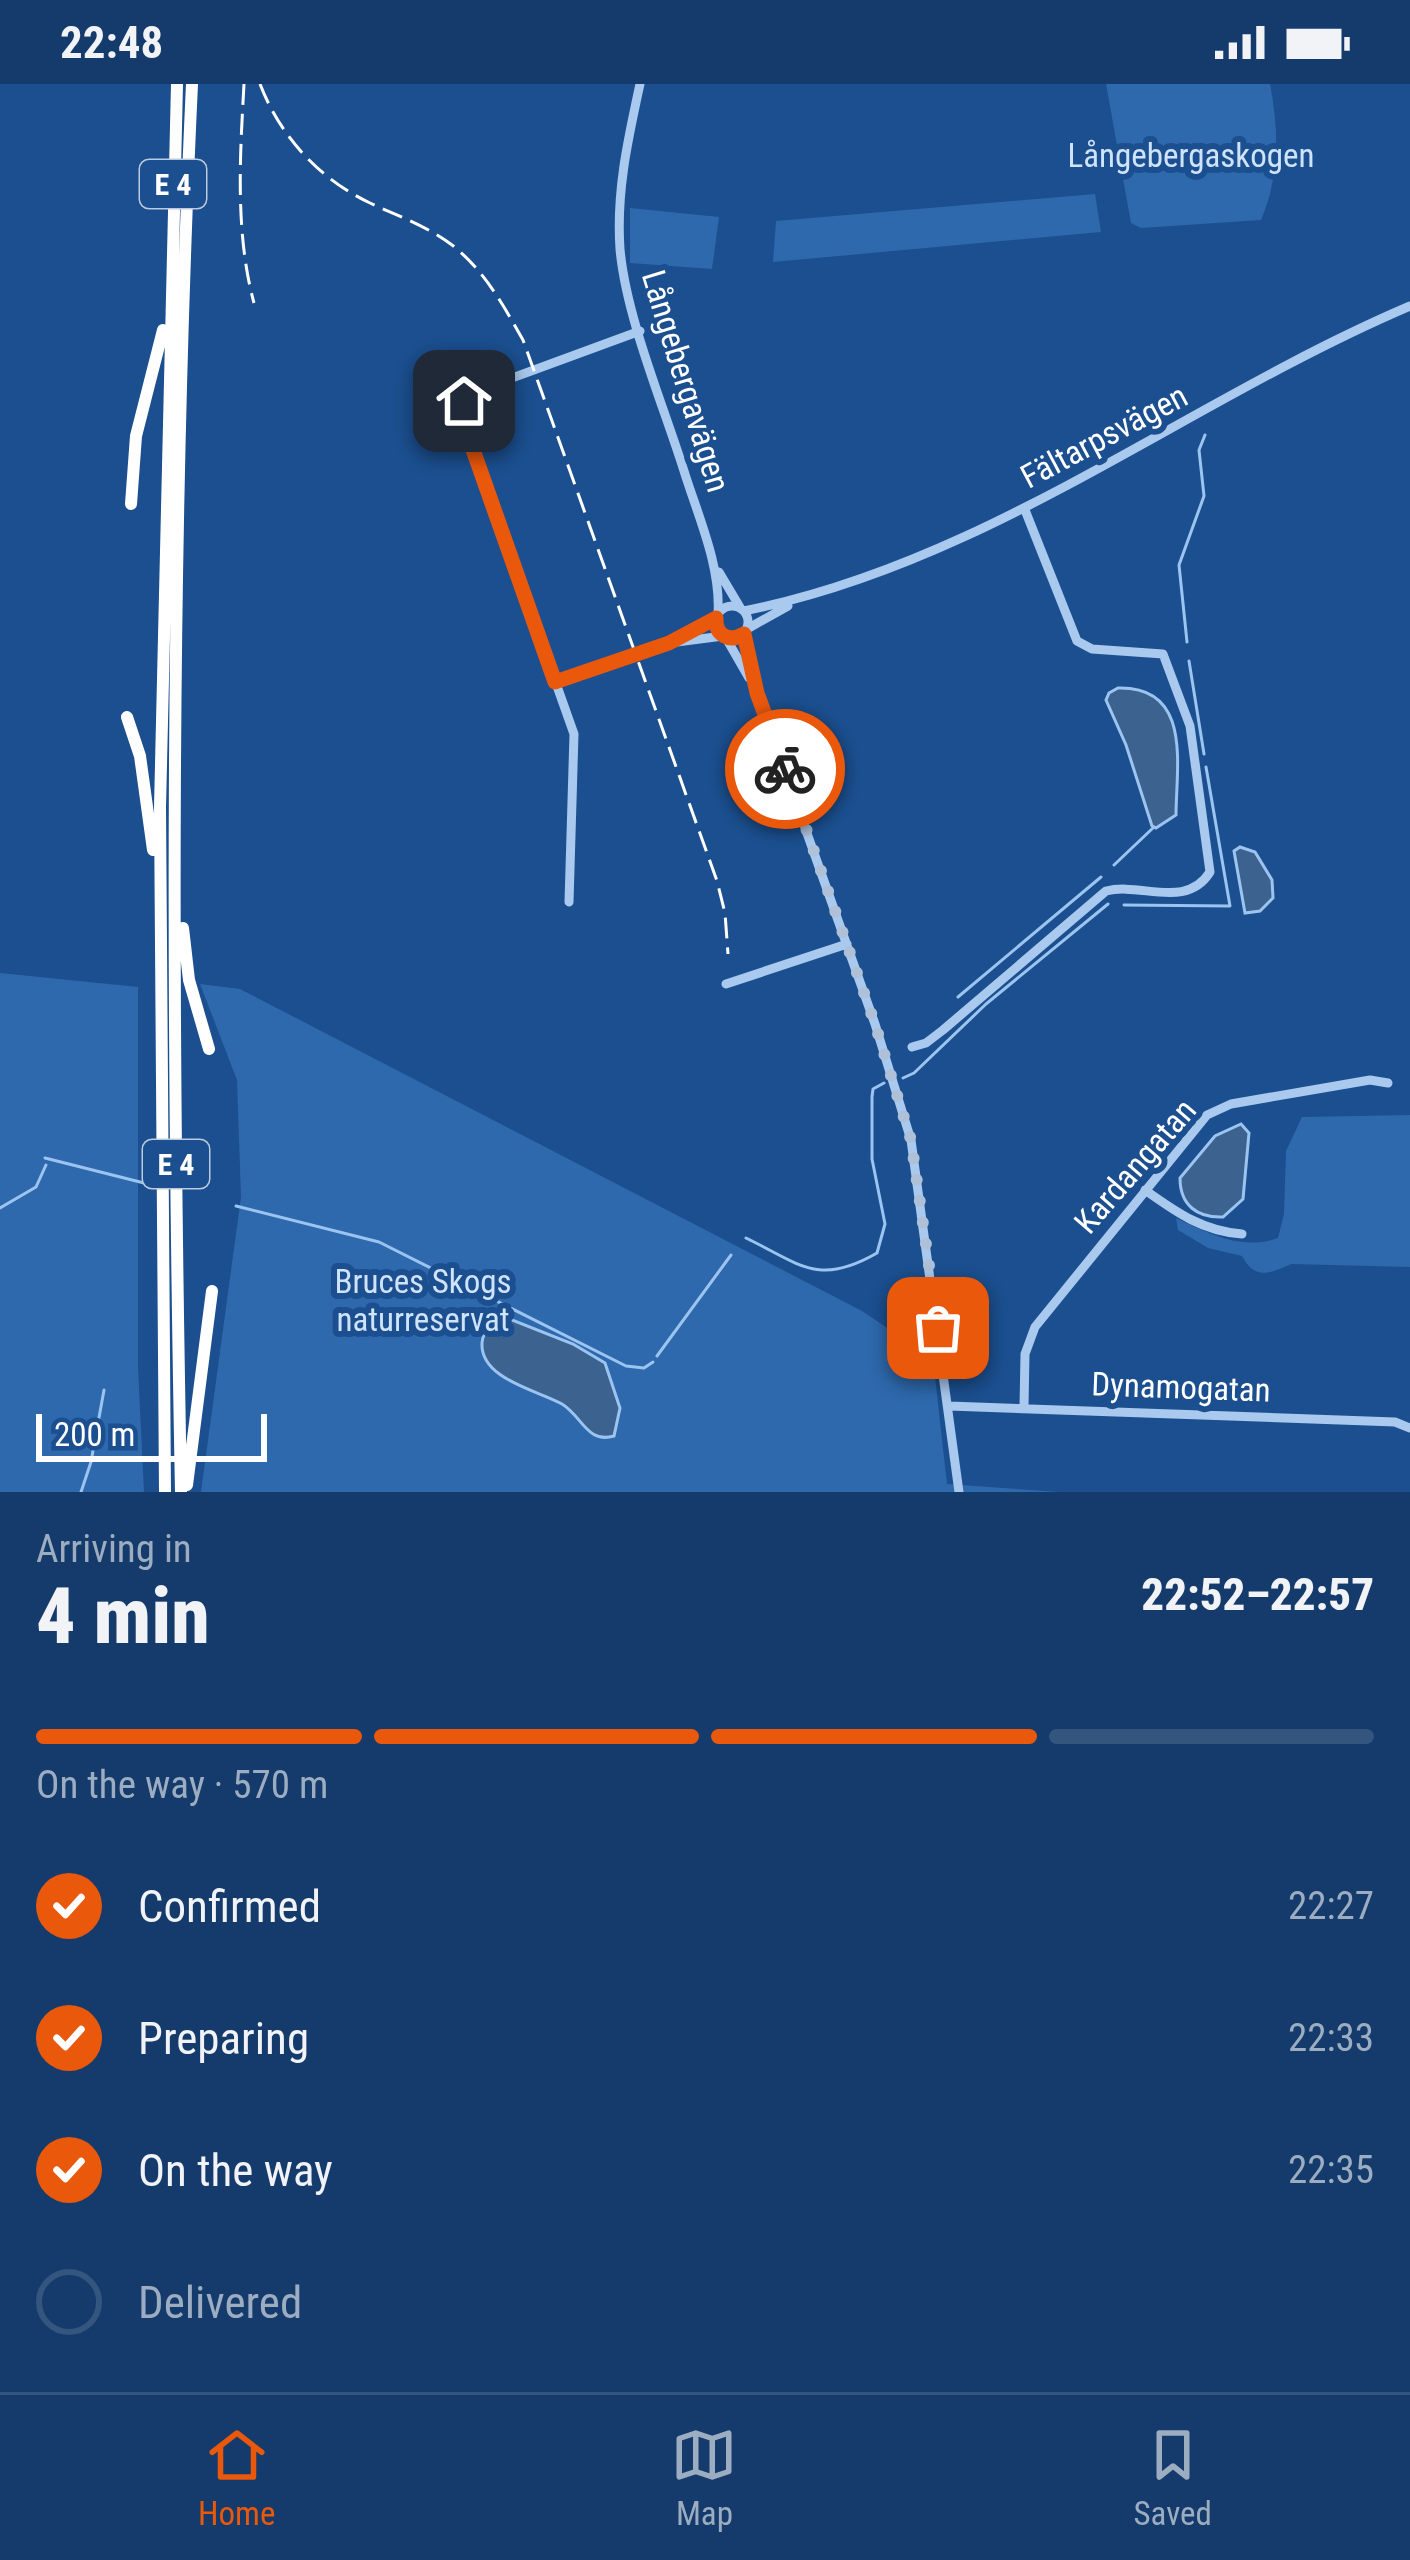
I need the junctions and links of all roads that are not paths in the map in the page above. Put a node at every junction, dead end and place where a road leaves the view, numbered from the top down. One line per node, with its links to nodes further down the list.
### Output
1 (177, 84): 4 (highway, E 4)
2 (192, 84): 19 (highway, E 4)
3 (640, 84): 6 (street, Långebergavägen)
4 (170, 306): 7 (highway); 21 (highway, E 4)
5 (1410, 306): 8 (street, Fältarpsvägen)
6 (640, 331): 9 (street, Långebergavägen); 16 (street)
7 (130, 505)
8 (1025, 510): 10 (street, Fältarpsvägen); 24 (street)
9 (709, 551): 11 (street, Långebergavägen); 12 (street, Långebergavägen)
10 (814, 594): 11 (street, Fältarpsvägen); 13 (street, Fältarpsvägen)
11 (743, 610): 12 (street); 13 (street)
12 (717, 616): 14 (street); 15 (street)
13 (746, 632): 14 (street); 17 (street)
14 (724, 637): 15 (street); 17 (street)
15 (669, 643): 16 (street)
16 (555, 682): 20 (street)
17 (757, 693): 22 (street)
18 (127, 717): 21 (highway)
19 (176, 837): 25 (highway); 34 (highway, E 4)
20 (569, 902)
21 (160, 926): 33 (highway, E 4)
22 (848, 944): 23 (street); 30 (street)
23 (726, 984)
24 (912, 1047)
25 (209, 1049)
26 (1388, 1083): 27 (street, Kardangatan)
27 (1145, 1190): 28 (street); 31 (street, Kardangatan)
28 (1242, 1234)
29 (212, 1291): 34 (highway)
30 (949, 1406): 31 (street, Dynamogatan); 35 (street)
31 (1024, 1408): 32 (street, Dynamogatan)
32 (1410, 1428)
33 (165, 1492)
34 (183, 1492)
35 (959, 1492)

